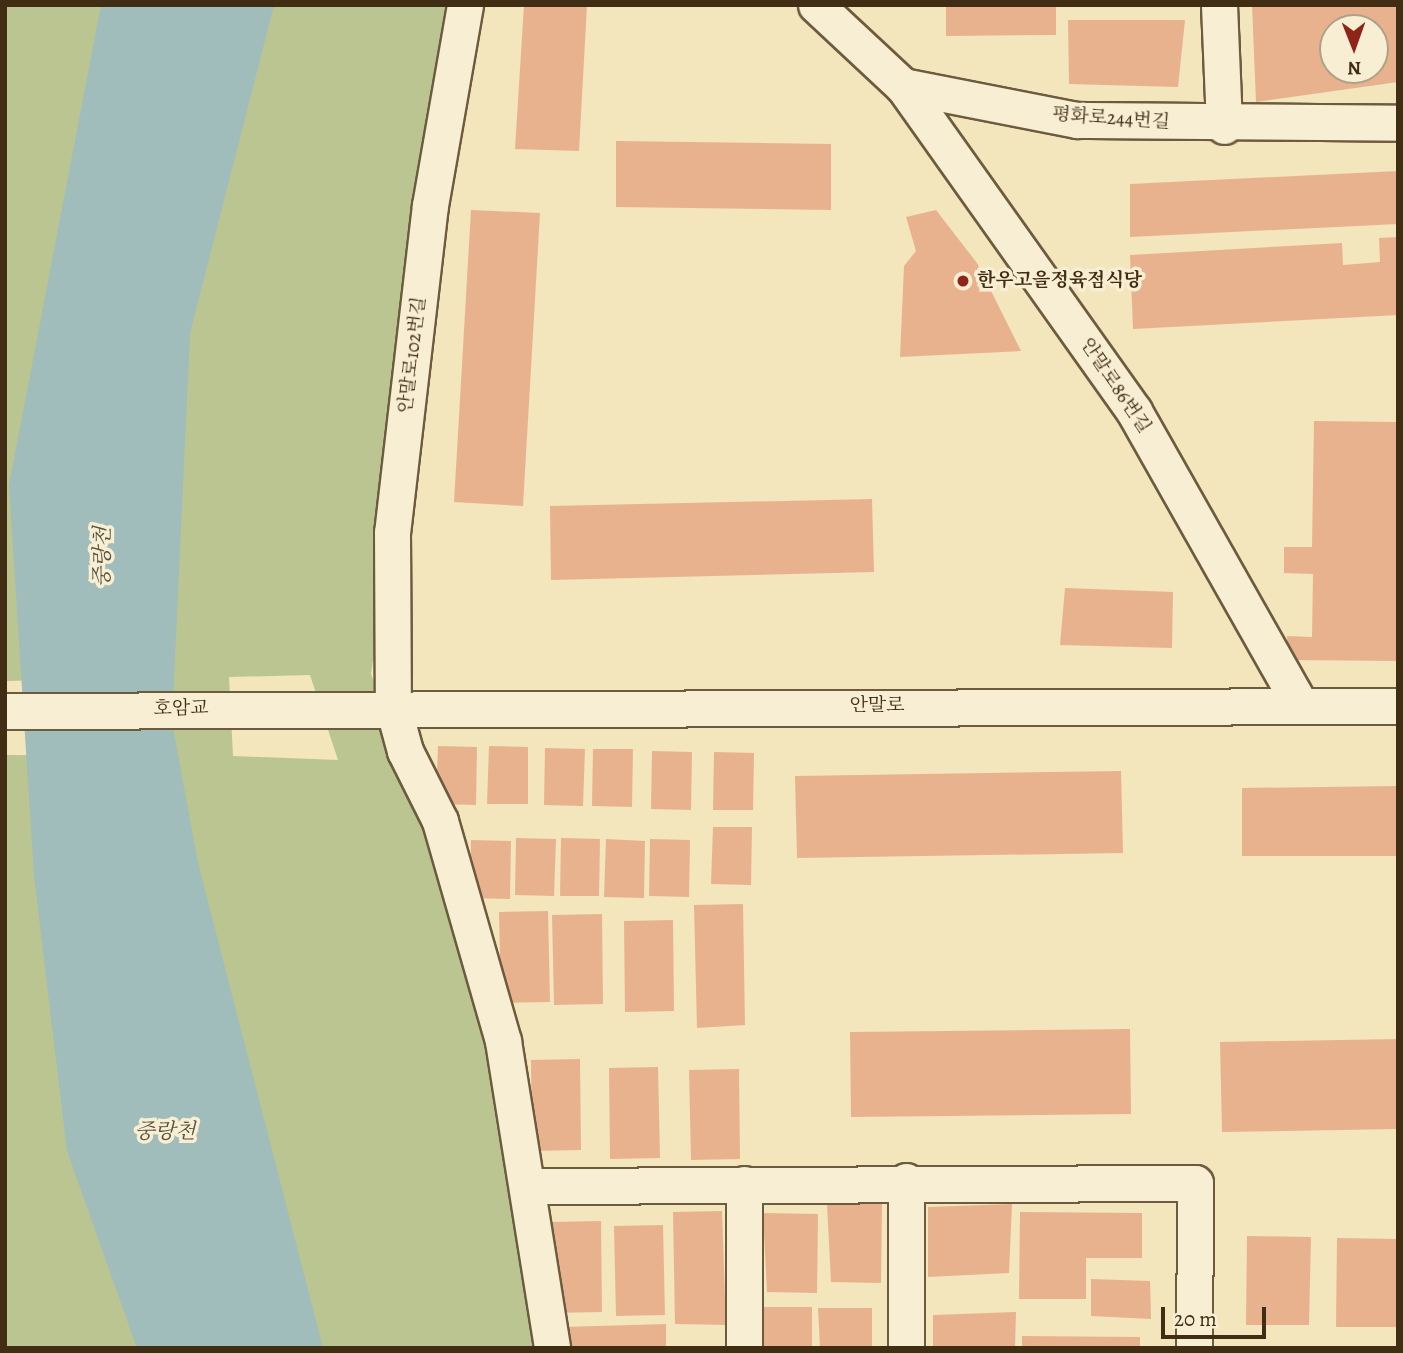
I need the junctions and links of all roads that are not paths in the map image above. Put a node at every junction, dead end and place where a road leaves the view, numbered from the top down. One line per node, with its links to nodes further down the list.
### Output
1 (465, 5): 9 (street, 안말로102번길)
2 (816, 5): 4 (street)
3 (1219, 5): 6 (street)
4 (903, 86): 6 (street, 평화로244번길); 7 (street, 안말로86번길)
5 (1398, 123): 6 (street, 평화로244번길)
6 (1224, 126)
7 (1300, 704): 8 (street, 안말로); 9 (street, 안말로)
8 (1398, 706)
9 (394, 707): 10 (street, 안말로); 14 (street, 안말로102번길)
10 (356, 708): 11 (street, 호암교)
11 (5, 711)
12 (906, 1181): 13 (street); 17 (street); 18 (street)
13 (744, 1184): 14 (street); 16 (street)
14 (529, 1186): 15 (street, 안말로102번길)
15 (552, 1348)
16 (744, 1348)
17 (906, 1348)
18 (1194, 1348)

